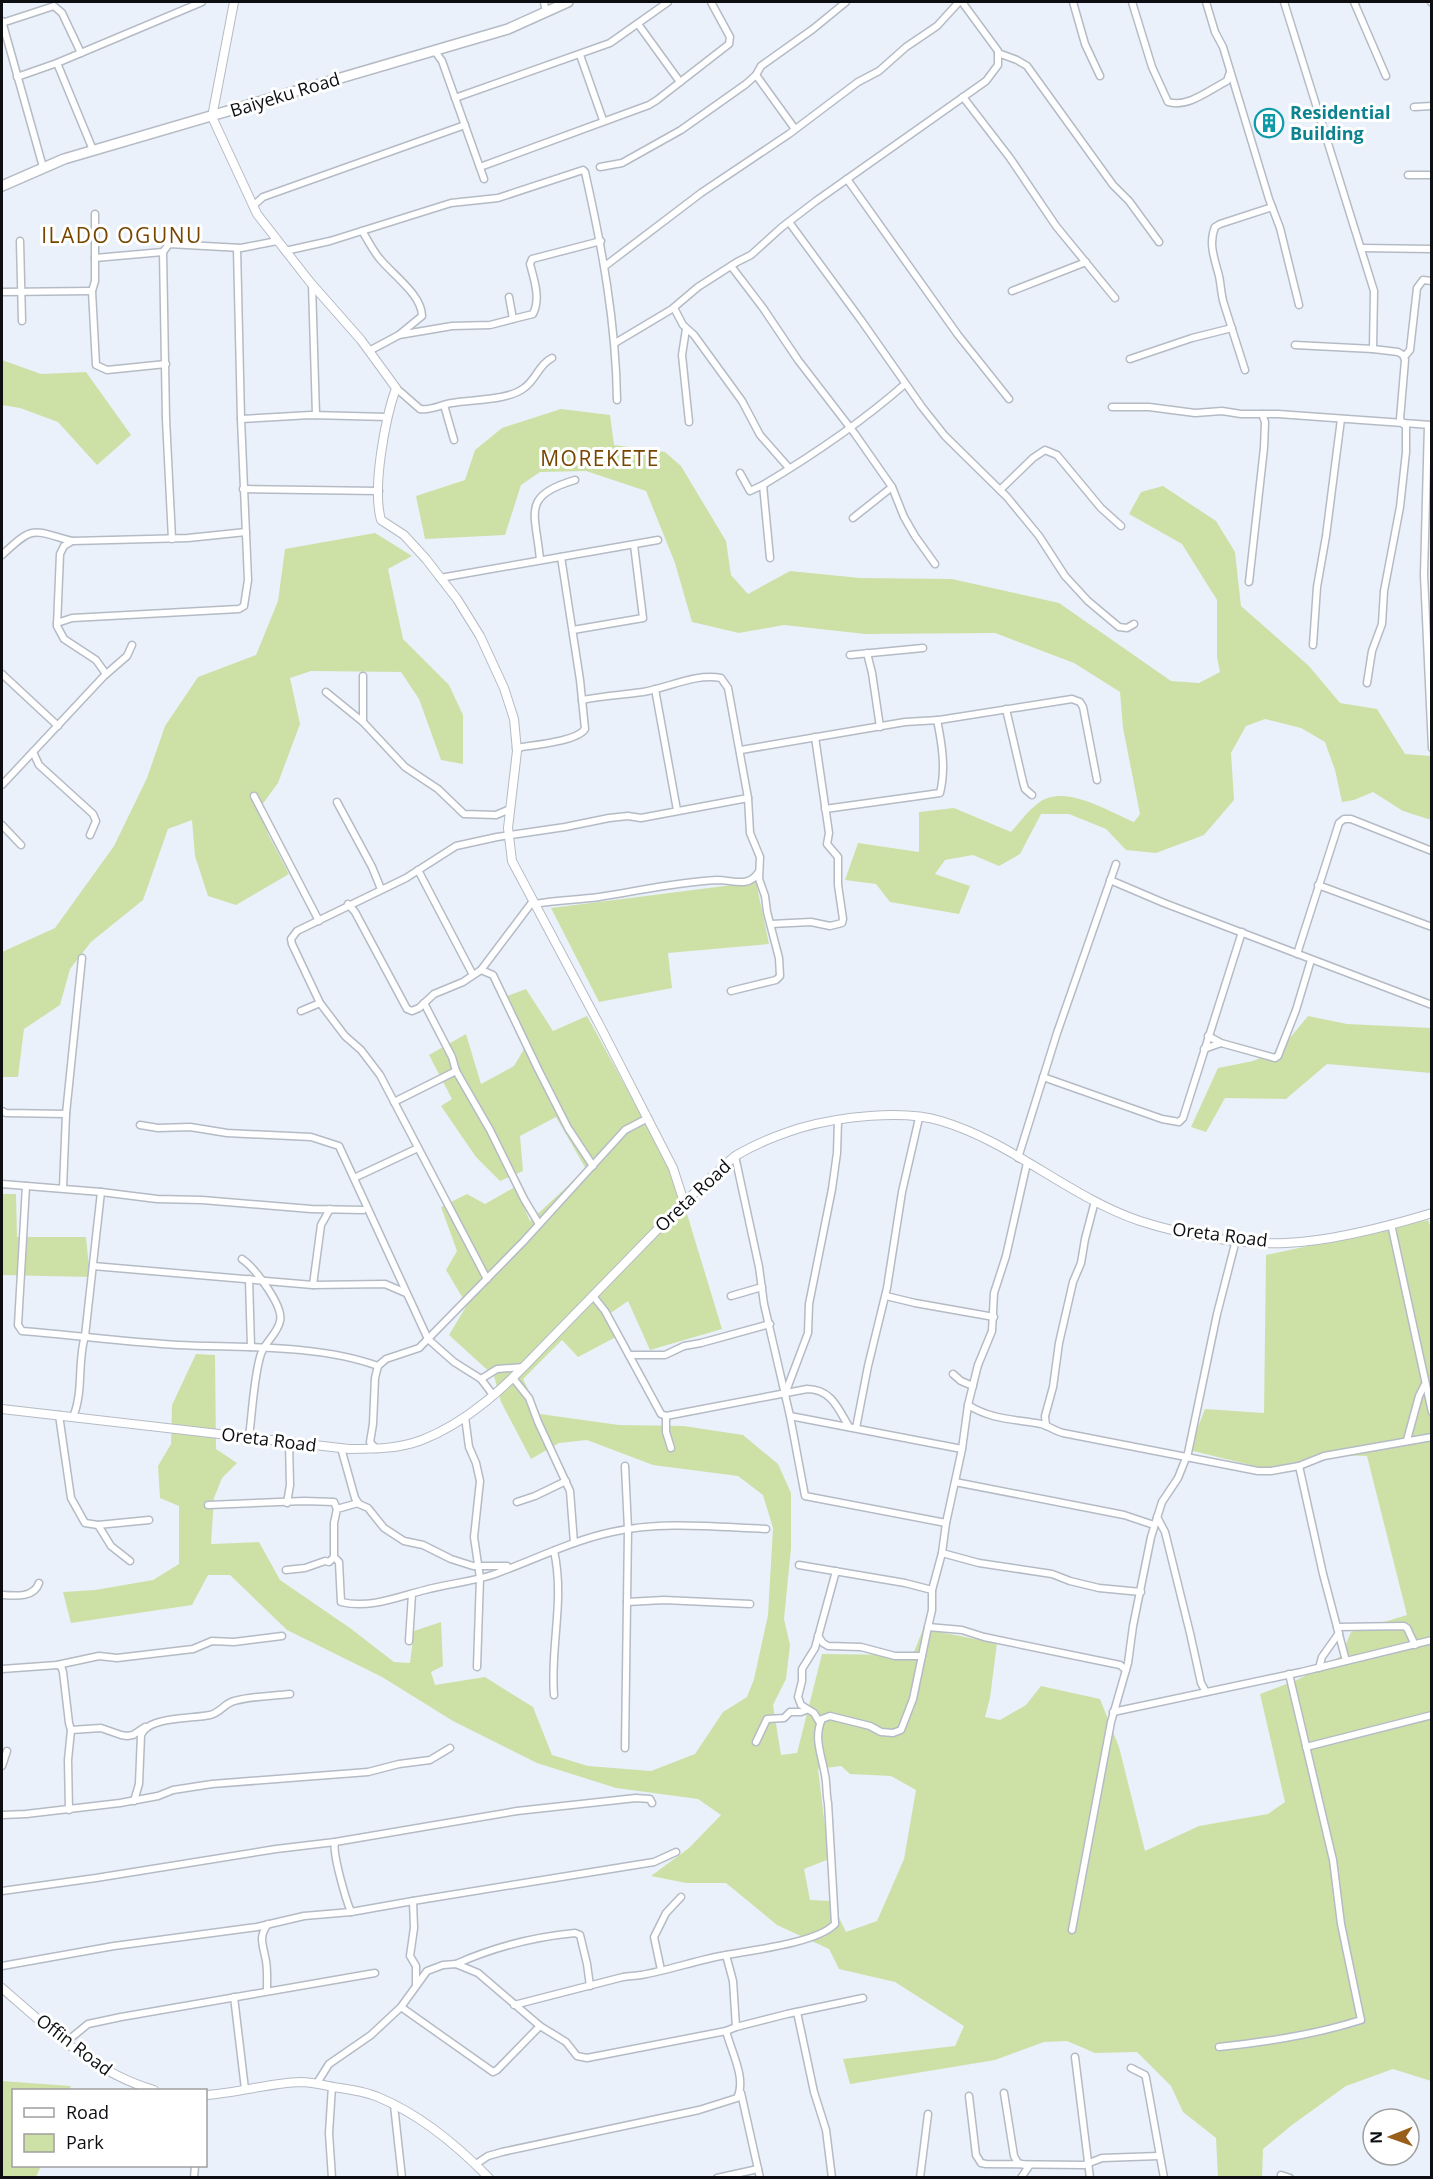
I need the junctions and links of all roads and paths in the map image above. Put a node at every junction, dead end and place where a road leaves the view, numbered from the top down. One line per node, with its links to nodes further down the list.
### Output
1 (202, 2): 18 (street)
2 (234, 2): 32 (street)
3 (544, 2): 14 (street)
4 (568, 2): 14 (main road, Baiyeku Road)
5 (668, 2): 16 (street)
6 (711, 2): 26 (street)
7 (846, 2): 22 (street)
8 (1073, 2): 23 (street)
9 (1131, 2): 27 (street)
10 (1206, 2): 27 (street)
11 (1284, 2): 57 (street)
12 (1354, 2): 24 (street)
13 (960, 4): 19 (street); 35 (street)
14 (546, 13): 17 (main road, Baiyeku Road)
15 (2, 22): 18 (street); 25 (street)
16 (638, 24): 20 (street); 26 (street)
17 (438, 49): 29 (street); 32 (main road, Baiyeku Road)
18 (81, 52): 21 (street)
19 (998, 53): 28 (street); 55 (street)
20 (580, 55): 29 (street); 33 (street)
21 (57, 63): 25 (street); 36 (street)
22 (756, 75): 35 (street); 39 (street)
23 (1100, 76)
24 (1386, 76)
25 (17, 77): 37 (street)
26 (680, 82): 33 (street)
27 (1230, 82): 48 (street)
28 (963, 97): 43 (street); 62 (street)
29 (455, 98): 34 (street)
30 (1431, 106): 31 (street)
31 (1414, 107)
32 (212, 117): 36 (main road, Baiyeku Road); 45 (street)
33 (603, 120): 38 (street)
34 (465, 125): 38 (street); 46 (street)
35 (795, 129): 63 (street)
36 (93, 150): 37 (main road, Baiyeku Road)
37 (43, 167): 44 (main road, Baiyeku Road)
38 (480, 167): 42 (street)
39 (600, 167)
40 (1408, 175): 41 (street)
41 (1431, 175)
42 (484, 179)
43 (847, 179): 50 (street); 91 (street)
44 (2, 186)
45 (248, 195): 46 (street); 47 (street)
46 (263, 197): 47 (street)
47 (253, 206): 53 (street)
48 (1272, 207): 73 (street); 77 (street)
49 (95, 214): 61 (street)
50 (789, 222): 64 (street); 89 (street)
51 (362, 231): 54 (street); 59 (street); 79 (street)
52 (20, 241): 70 (street)
53 (278, 241): 56 (street); 59 (street)
54 (601, 241): 63 (street); 75 (street)
55 (1159, 242)
56 (237, 248): 60 (street); 99 (street)
57 (1361, 248): 58 (street); 82 (street)
58 (1431, 249)
59 (285, 251): 66 (street)
60 (163, 252): 61 (street); 87 (street)
61 (95, 258): 67 (street)
62 (1086, 262): 68 (street); 72 (street)
63 (605, 266): 80 (street)
64 (731, 266): 74 (street); 105 (street)
65 (1431, 281): 84 (street)
66 (312, 284): 83 (street); 97 (street)
67 (92, 291): 70 (street); 87 (street)
68 (1012, 291)
69 (2, 292): 70 (street)
70 (21, 292): 76 (street)
71 (509, 297): 75 (street)
72 (1116, 297)
73 (1299, 305)
74 (674, 308): 78 (street); 80 (street)
75 (513, 319): 79 (street)
76 (22, 321)
77 (1232, 328): 86 (street); 88 (street)
78 (686, 329): 101 (street); 107 (street)
79 (399, 335): 83 (street)
80 (615, 343): 92 (street)
81 (1295, 345): 82 (street)
82 (1373, 349): 84 (street)
83 (369, 351): 90 (street)
84 (1404, 357): 103 (street)
85 (552, 358): 93 (street)
86 (1130, 359)
87 (166, 364): 118 (street)
88 (1245, 370)
89 (905, 384): 105 (street); 113 (street)
90 (396, 388): 93 (street); 98 (street)
91 (1009, 399)
92 (617, 400)
93 (444, 405): 106 (street)
94 (1112, 407): 95 (street)
95 (1262, 414): 96 (street); 102 (street)
96 (1271, 414): 100 (street); 102 (street)
97 (316, 415): 98 (street); 99 (street)
98 (388, 417): 114 (street)
99 (241, 418): 112 (street)
100 (1341, 419): 103 (street); 133 (street)
101 (689, 422)
102 (1265, 422): 128 (street)
103 (1401, 423): 104 (street); 140 (street)
104 (1430, 425): 151 (street)
105 (850, 428): 107 (street); 111 (street)
106 (454, 440)
107 (789, 468): 110 (street)
108 (740, 473): 110 (street)
109 (575, 480): 125 (street)
110 (763, 485): 124 (street)
111 (892, 487): 115 (street); 126 (street)
112 (243, 489): 114 (street); 117 (street)
113 (1000, 490): 116 (street); 130 (street)
114 (379, 491): 127 (street)
115 (853, 518)
116 (1121, 526)
117 (246, 531): 118 (street); 129 (street)
118 (172, 538): 120 (street)
119 (658, 540): 121 (street)
120 (72, 541): 122 (street); 129 (street)
121 (634, 545): 123 (street); 131 (street)
122 (2, 555)
123 (561, 557): 125 (street); 131 (street)
124 (770, 558)
125 (540, 560): 127 (street)
126 (935, 564)
127 (440, 578): 150 (street)
128 (1249, 582)
129 (57, 623): 137 (street)
130 (1134, 624)
131 (573, 630): 143 (street)
132 (132, 645): 137 (street)
133 (1313, 645)
134 (923, 648): 135 (street)
135 (867, 653): 136 (street); 148 (street)
136 (850, 655)
137 (106, 674): 147 (street)
138 (363, 676): 146 (street)
139 (2, 677): 147 (street)
140 (1367, 683)
141 (655, 689): 143 (street); 152 (street); 162 (street)
142 (326, 692): 146 (street)
143 (582, 699): 150 (street)
144 (1005, 709): 145 (street); 154 (street); 156 (street)
145 (937, 720): 148 (street); 161 (street)
146 (363, 722): 160 (street)
147 (58, 726): 153 (street)
148 (880, 727): 149 (street)
149 (815, 736): 152 (street); 161 (street)
150 (516, 748): 160 (street)
151 (1431, 748)
152 (741, 750): 158 (street)
153 (33, 752): 155 (street); 164 (street)
154 (1097, 780)
155 (2, 785)
156 (1032, 795)
157 (254, 796): 176 (street)
158 (748, 798): 162 (street); 170 (street)
159 (337, 801): 173 (street)
160 (510, 809): 165 (street)
161 (825, 809): 177 (street)
162 (677, 810): 165 (street)
163 (2, 825): 166 (street)
164 (90, 835)
165 (509, 836): 169 (street); 174 (street)
166 (21, 845)
167 (1431, 851): 172 (street)
168 (1116, 864): 171 (street)
169 (418, 870): 173 (street); 184 (street)
170 (758, 873): 174 (street); 177 (street)
171 (1110, 880): 179 (street); 194 (street)
172 (1318, 885): 178 (street); 180 (street)
173 (381, 889): 175 (street)
174 (534, 902): 183 (street); 198 (street)
175 (348, 904): 176 (street); 187 (street)
176 (319, 921): 186 (street)
177 (771, 924): 185 (street)
178 (1431, 927)
179 (1242, 932): 180 (street); 190 (street)
180 (1297, 954): 182 (street)
181 (82, 958): 197 (street)
182 (1311, 960): 188 (street); 191 (street)
183 (481, 970): 184 (street); 206 (street)
184 (473, 975): 187 (street)
185 (731, 991)
186 (320, 1003): 189 (street); 195 (street)
187 (424, 1003): 193 (street)
188 (1431, 1005)
189 (301, 1011)
190 (1208, 1036): 191 (street); 192 (street)
191 (1221, 1043): 192 (street)
192 (1204, 1049): 194 (street)
193 (456, 1071): 195 (street); 217 (street)
194 (1043, 1077): 204 (street)
195 (394, 1102): 202 (street)
196 (2, 1111): 197 (street)
197 (66, 1114): 210 (street)
198 (648, 1118): 206 (street); 213 (street)
199 (919, 1118): 200 (street, Oreta Road); 204 (street, Oreta Road); 230 (street)
200 (838, 1121): 203 (street, Oreta Road); 245 (street)
201 (140, 1125): 207 (street)
202 (418, 1148): 207 (street); 224 (street)
203 (735, 1156): 213 (street, Oreta Road); 226 (street)
204 (1018, 1158): 205 (street, Oreta Road)
205 (1027, 1163): 212 (street, Oreta Road); 231 (street)
206 (593, 1166): 217 (street)
207 (354, 1178): 227 (street)
208 (2, 1184): 209 (street)
209 (26, 1186): 210 (street); 233 (street)
210 (63, 1188): 211 (street)
211 (101, 1192): 214 (street); 221 (street)
212 (1095, 1201): 219 (street, Oreta Road); 257 (street)
213 (684, 1202): 228 (street, Oreta Road)
214 (330, 1209): 215 (street); 225 (street)
215 (363, 1210)
216 (1431, 1212): 218 (street, Oreta Road)
217 (539, 1224): 224 (street)
218 (1391, 1224): 219 (street, Oreta Road); 243 (street)
219 (1236, 1240): 268 (street)
220 (242, 1260): 223 (street)
221 (93, 1266): 222 (street); 233 (street)
222 (249, 1278): 223 (street); 235 (street)
223 (261, 1279): 225 (street); 236 (street)
224 (487, 1279): 234 (street)
225 (313, 1285): 227 (street)
226 (762, 1287): 229 (street); 232 (street)
227 (407, 1293): 234 (street)
228 (593, 1296): 237 (street); 239 (street, Oreta Road)
229 (731, 1296)
230 (885, 1296): 231 (street); 259 (street)
231 (994, 1317): 244 (street)
232 (770, 1324): 237 (street); 245 (street)
233 (85, 1336): 235 (street); 255 (street)
234 (428, 1339): 238 (street); 242 (street)
235 (251, 1347): 236 (street)
236 (264, 1347): 238 (street); 260 (street)
237 (629, 1355): 253 (street)
238 (378, 1366): 266 (street)
239 (524, 1367): 241 (street, Oreta Road); 242 (street)
240 (953, 1374): 244 (street)
241 (513, 1378): 246 (street, Oreta Road); 271 (street)
242 (481, 1379): 246 (street)
243 (1425, 1385): 247 (street); 248 (street)
244 (973, 1386): 249 (street)
245 (785, 1394): 253 (street); 254 (street); 258 (street)
246 (493, 1395): 256 (street, Oreta Road)
247 (1429, 1400): 248 (street); 251 (street)
248 (1418, 1402): 262 (street)
249 (968, 1405): 257 (street); 267 (street)
250 (2, 1409): 252 (street, Oreta Road)
251 (1431, 1412)
252 (59, 1415): 255 (street, Oreta Road); 282 (street)
253 (666, 1416): 265 (street)
254 (790, 1416): 258 (street); 280 (street)
255 (73, 1417): 260 (street, Oreta Road)
256 (465, 1418): 266 (street, Oreta Road); 292 (street)
257 (1046, 1426): 268 (street)
258 (849, 1427): 259 (street)
259 (856, 1428): 267 (street)
260 (249, 1437): 263 (street, Oreta Road)
261 (1431, 1437): 262 (street)
262 (1407, 1440): 270 (street)
263 (289, 1442): 264 (street, Oreta Road); 274 (street)
264 (341, 1448): 266 (street, Oreta Road); 275 (street)
265 (671, 1448)
266 (376, 1449)
267 (962, 1449): 272 (street)
268 (1187, 1457): 270 (street); 278 (street)
269 (625, 1466): 283 (street)
270 (1299, 1466): 304 (street)
271 (566, 1481): 273 (street); 285 (street)
272 (955, 1482): 280 (street); 281 (street)
273 (517, 1502)
274 (287, 1503): 276 (street); 277 (street)
275 (358, 1503): 277 (street); 292 (street)
276 (208, 1505)
277 (338, 1509): 288 (street)
278 (1157, 1516): 281 (street); 320 (street)
279 (148, 1520): 282 (street)
280 (946, 1523): 287 (street)
281 (1154, 1525): 298 (street)
282 (98, 1526): 289 (street)
283 (628, 1529): 284 (street); 285 (street); 301 (street)
284 (766, 1529)
285 (574, 1544): 286 (street)
286 (554, 1551): 291 (street); 322 (street)
287 (942, 1554): 297 (street); 298 (street)
288 (334, 1557): 293 (street); 299 (street)
289 (130, 1561)
290 (799, 1565): 294 (street)
291 (515, 1566): 292 (street); 295 (street)
292 (477, 1568): 295 (street)
293 (286, 1570)
294 (836, 1570): 297 (street); 305 (street)
295 (480, 1578): 299 (street); 315 (street)
296 (39, 1583): 300 (street)
297 (932, 1590): 303 (street)
298 (1141, 1592): 312 (street)
299 (412, 1594): 307 (street)
300 (2, 1595)
301 (627, 1602): 302 (street); 332 (street)
302 (750, 1604)
303 (931, 1625): 310 (street); 314 (street)
304 (1338, 1630): 309 (street); 311 (street); 316 (street)
305 (817, 1635): 310 (street); 323 (street)
306 (282, 1636): 313 (street)
307 (409, 1641)
308 (1431, 1641): 309 (street)
309 (1415, 1644): 311 (street)
310 (922, 1656): 326 (street)
311 (1346, 1661): 316 (street)
312 (1128, 1663): 314 (street); 318 (street)
313 (57, 1665): 317 (street); 328 (street)
314 (1120, 1665): 318 (street)
315 (477, 1667)
316 (1319, 1668): 319 (street)
317 (2, 1669)
318 (1126, 1670): 324 (street)
319 (1289, 1674): 320 (street); 330 (street)
320 (1206, 1692): 324 (street)
321 (290, 1694): 327 (street)
322 (554, 1695)
323 (806, 1710): 326 (street); 329 (street)
324 (1113, 1712): 346 (street)
325 (1431, 1715): 330 (street)
326 (820, 1724): 347 (street)
327 (147, 1727): 328 (street); 335 (street)
328 (71, 1730): 337 (street)
329 (756, 1742)
330 (1306, 1747): 365 (street)
331 (450, 1748): 335 (street)
332 (625, 1748)
333 (7, 1751): 334 (street)
334 (2, 1766)
335 (134, 1801): 337 (street)
336 (652, 1803): 339 (street)
337 (69, 1810): 338 (street)
338 (2, 1815)
339 (335, 1842): 341 (street); 344 (street)
340 (676, 1852): 343 (street)
341 (2, 1891)
342 (681, 1897): 350 (street)
343 (413, 1901): 344 (street); 352 (street)
344 (351, 1912): 345 (street)
345 (268, 1924): 349 (street); 355 (street)
346 (1072, 1930)
347 (726, 1955): 350 (street); 362 (street)
348 (456, 1964): 352 (street); 353 (street); 358 (street)
349 (2, 1966)
350 (662, 1970): 353 (street)
351 (375, 1973): 355 (street)
352 (416, 1984): 359 (street)
353 (590, 1986): 358 (street)
354 (2, 1988): 364 (street, Offin Road)
355 (267, 1991): 356 (street)
356 (234, 1997): 364 (street); 371 (street)
357 (863, 1998): 360 (street)
358 (514, 2005): 361 (street)
359 (401, 2007): 361 (street); 368 (street)
360 (797, 2012): 362 (street); 390 (street)
361 (540, 2026): 363 (street)
362 (736, 2027): 363 (street)
363 (726, 2031): 372 (street)
364 (66, 2042): 370 (street, Offin Road)
365 (1219, 2047)
366 (1075, 2057): 379 (street)
367 (1131, 2068): 378 (street)
368 (316, 2083): 369 (street); 371 (street)
369 (332, 2086): 376 (street); 384 (street)
370 (148, 2089)
371 (245, 2089): 374 (street)
372 (740, 2092): 380 (street); 382 (street)
373 (1004, 2093): 381 (street)
374 (207, 2095)
375 (969, 2096): 381 (street)
376 (394, 2105): 380 (street); 385 (street)
377 (928, 2114): 391 (street)
378 (1159, 2156): 379 (street); 394 (street)
379 (1088, 2163): 381 (street); 393 (street)
380 (477, 2165): 386 (street); 387 (street)
381 (1029, 2166): 392 (street)
382 (758, 2169): 388 (street); 389 (street)
383 (1281, 2175): 395 (street)
384 (332, 2178)
385 (402, 2178)
386 (479, 2178)
387 (489, 2178)
388 (717, 2178)
389 (760, 2178)
390 (832, 2178)
391 (920, 2178)
392 (1021, 2178)
393 (1090, 2178)
394 (1164, 2178)
395 (1290, 2178)

